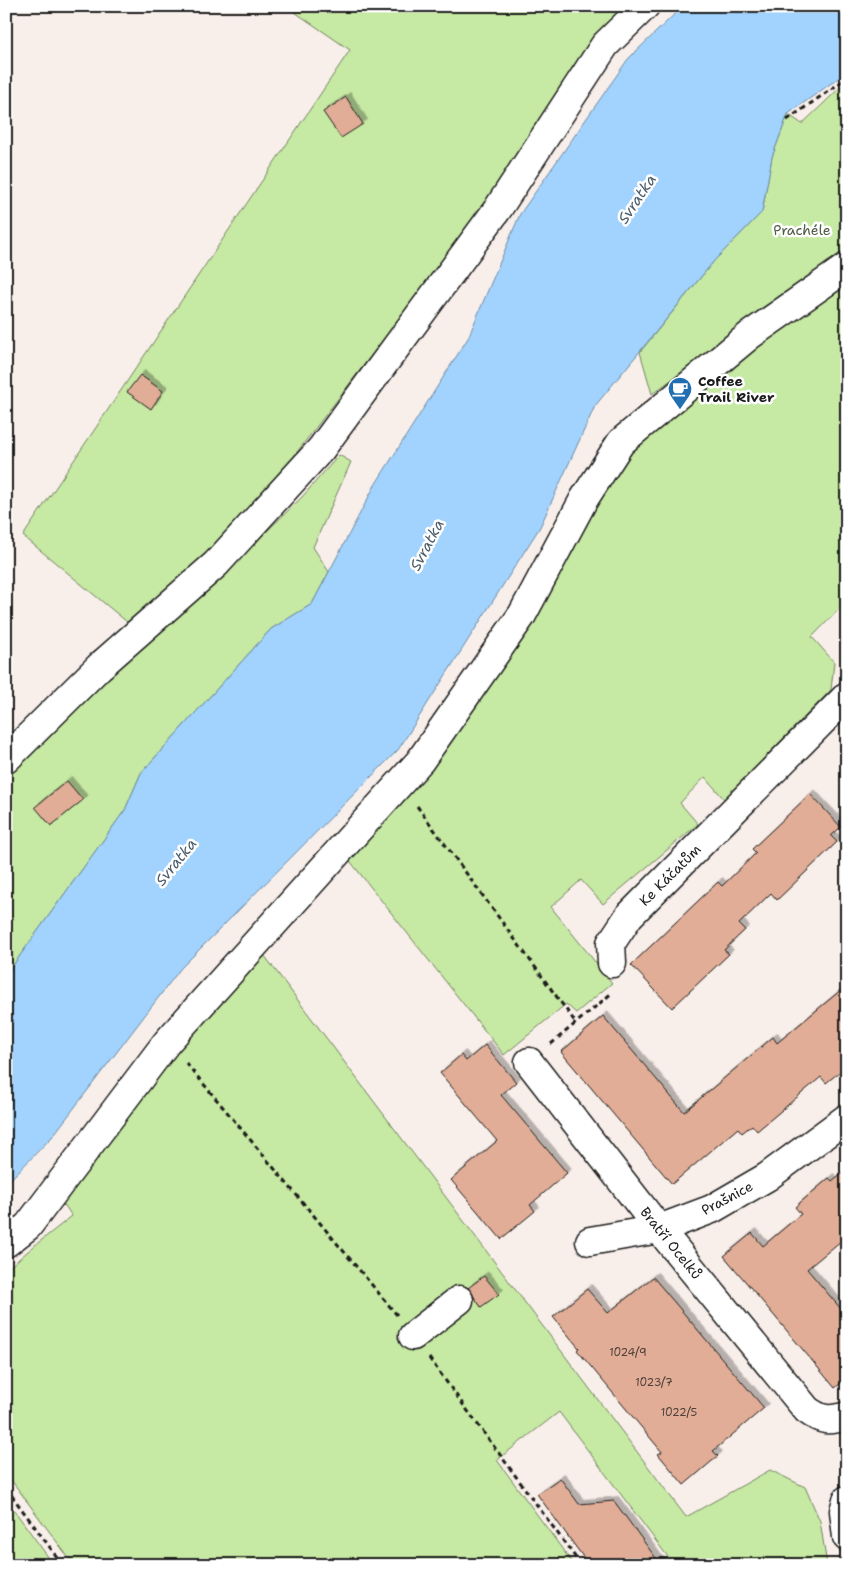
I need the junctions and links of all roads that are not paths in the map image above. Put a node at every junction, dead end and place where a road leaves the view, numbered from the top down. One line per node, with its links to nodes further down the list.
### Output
1 (645, 6): 4 (street)
2 (847, 267): 10 (street)
3 (847, 696): 5 (street, Ke Káčatům)
4 (6, 759)
5 (612, 963)
6 (529, 1062): 8 (street, Bratří Ocelků)
7 (847, 1118): 8 (street, Prašnice)
8 (659, 1229): 9 (street, Prašnice); 13 (street, Bratří Ocelků)
9 (590, 1241)
10 (6, 1243)
11 (459, 1300): 12 (street)
12 (413, 1336)
13 (847, 1416)
14 (847, 1500): 15 (street)
15 (847, 1537)

